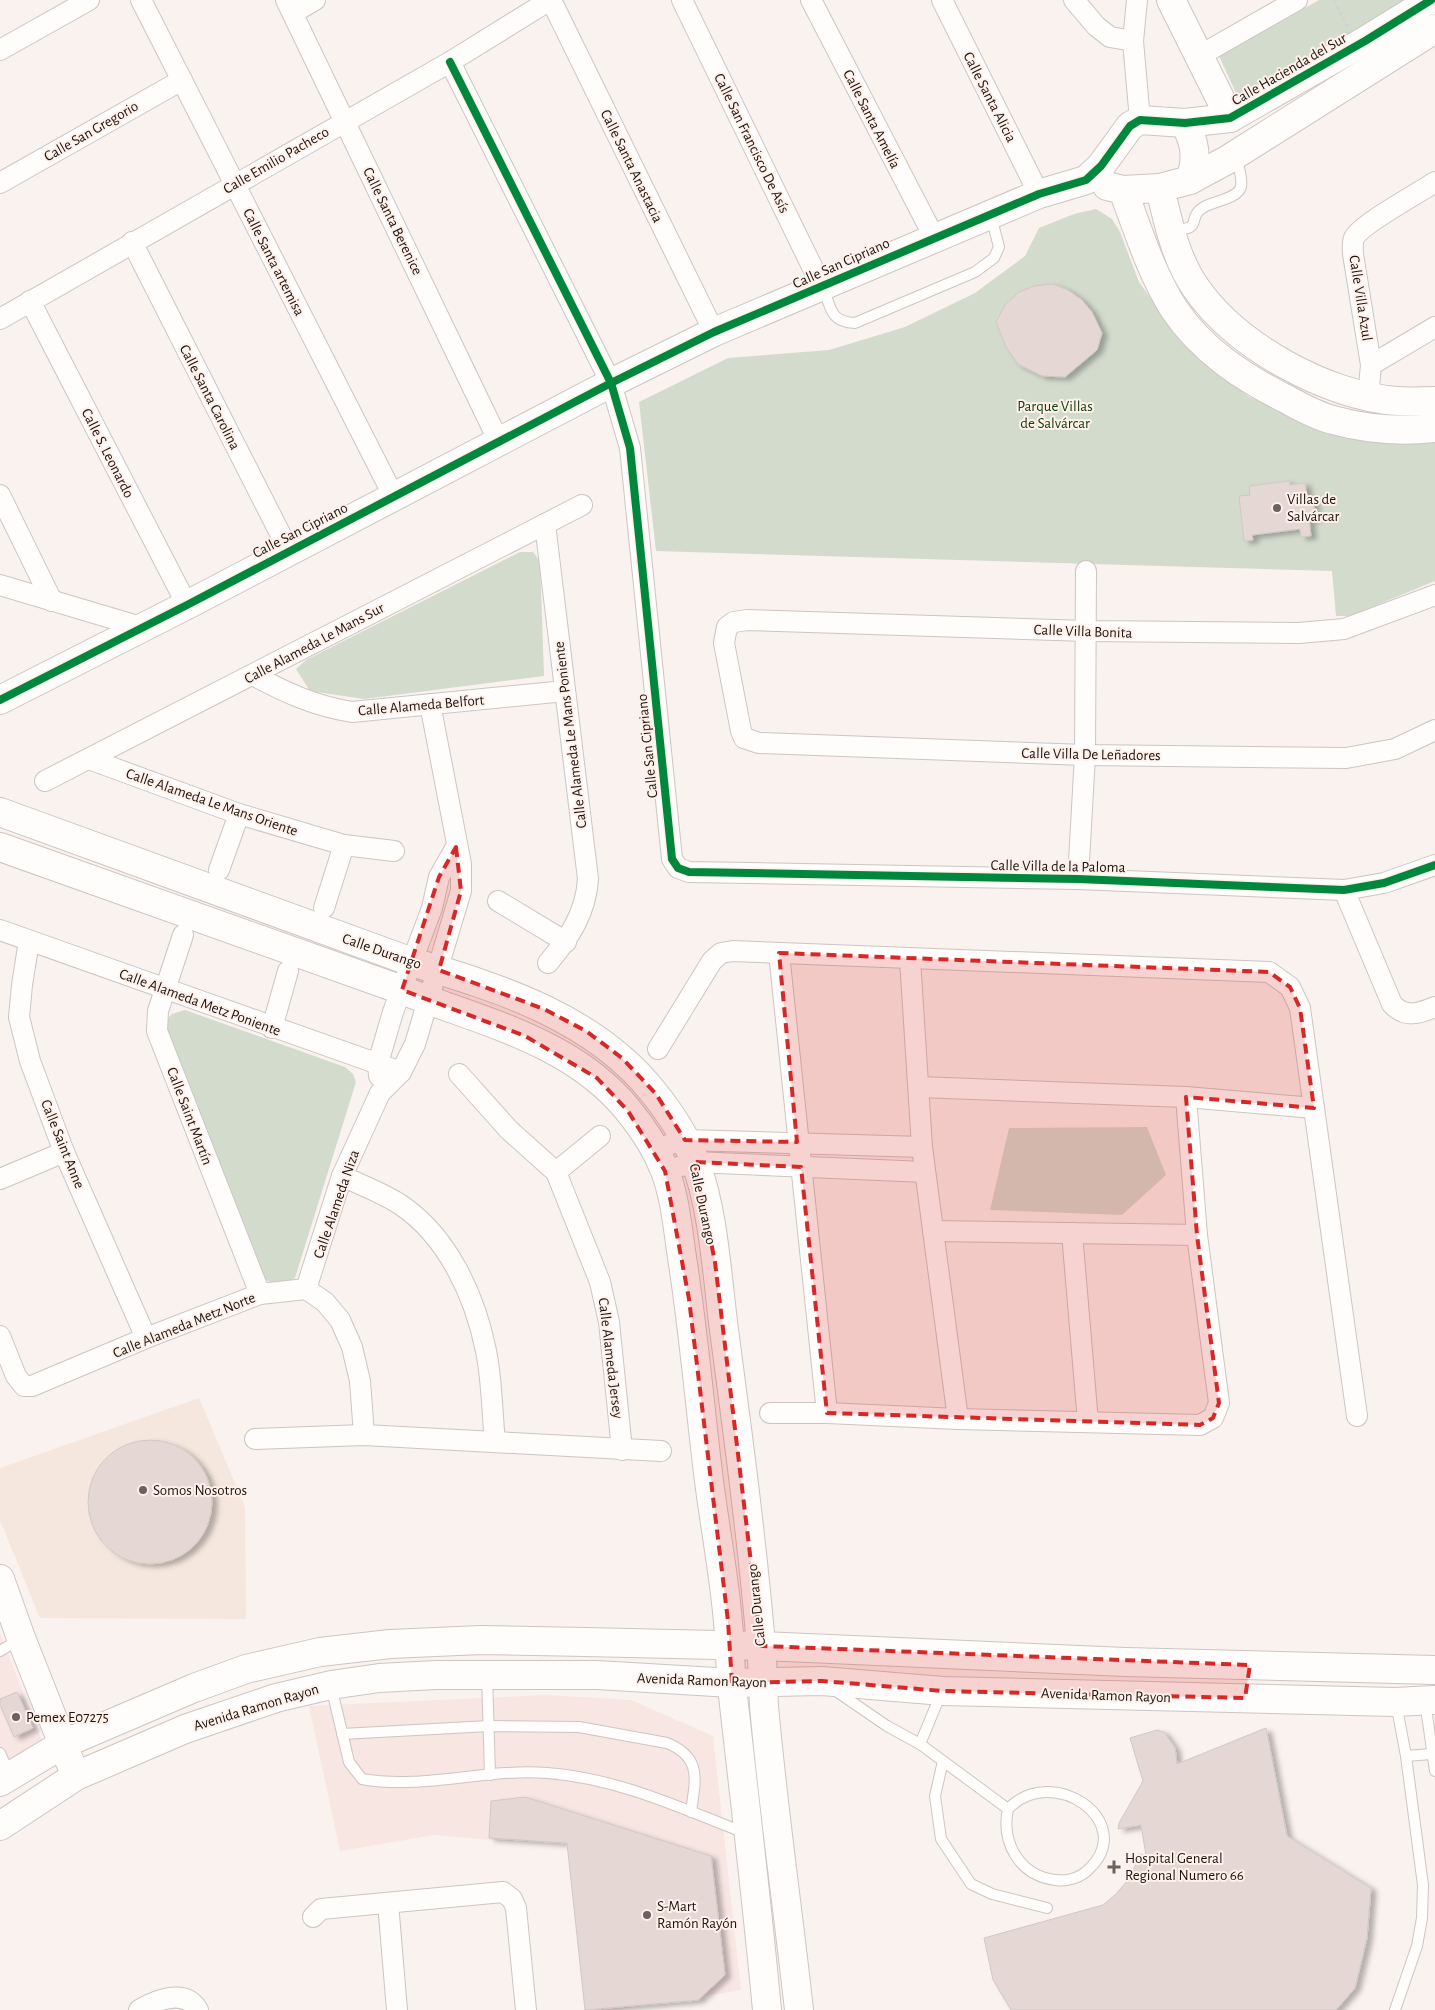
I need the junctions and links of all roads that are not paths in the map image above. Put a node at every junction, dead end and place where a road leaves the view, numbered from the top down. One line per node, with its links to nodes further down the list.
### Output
1 (89, 0): 16 (street)
2 (140, 0): 19 (street, Calle Santa artemisa)
3 (315, 0): 13 (street)
4 (550, 0): 18 (street, Calle Emilio Pacheco); 41 (street, Calle Santa Anastacia)
5 (682, 0): 37 (street, Calle San Francisco De Asís)
6 (811, 0): 35 (street, Calle Santa Amelía)
7 (942, 0): 32 (street, Calle Santa Alicia)
8 (1074, 0): 15 (street)
9 (1138, 0): 15 (street)
10 (1171, 0): 17 (main road)
11 (1297, 0): 17 (street)
12 (1431, 0): 20 (main road, Calle Hacienda del Sur)
13 (290, 6): 21 (street, Calle Santa Berenice)
14 (1435, 29): 24 (main road)
15 (1133, 41): 22 (street)
16 (0, 50)
17 (1199, 56): 20 (main road)
18 (450, 62): 21 (street, Calle Emilio Pacheco); 43 (street, Calle San Cipriano)
19 (182, 80): 28 (street, Calle San Gregorio); 29 (street, Calle Santa artemisa)
20 (1230, 118): 23 (main road, Calle Hacienda del Sur)
21 (344, 120): 29 (street, Calle Emilio Pacheco); 47 (street, Calle Santa Berenice)
22 (1140, 120): 23 (main road, Calle Hacienda del Sur); 25 (main road)
23 (1185, 123): 26 (main road)
24 (1236, 155): 26 (main road); 34 (lane)
25 (1086, 180): 31 (main road); 32 (main road, Calle San Cipriano)
26 (1190, 180): 30 (main road)
27 (1435, 182): 42 (street, Calle Villa Azul)
28 (0, 183)
29 (234, 184): 36 (street, Calle Emilio Pacheco); 49 (street, Calle Santa artemisa)
30 (1160, 188): 31 (main road); 34 (main road)
31 (1123, 190): 46 (main road)
32 (1039, 194): 33 (main road, Calle San Cipriano)
33 (990, 214): 35 (main road, Calle San Cipriano); 37 (lane)
34 (1170, 229): 44 (main road)
35 (934, 237): 37 (main road, Calle San Cipriano)
36 (132, 242): 38 (street, Calle Emilio Pacheco); 52 (street, Calle Santa Carolina)
37 (822, 286): 41 (main road, Calle San Cipriano)
38 (30, 301): 39 (street, Calle Emilio Pacheco); 57 (street, Calle S. Leonardo)
39 (0, 319)
40 (1435, 327): 42 (street)
41 (714, 332): 43 (main road, Calle San Cipriano)
42 (1371, 365): 44 (street, Calle Villa Azul)
43 (611, 383): 47 (main road, Calle San Cipriano); 76 (street, Calle San Cipriano)
44 (1368, 396): 45 (main road)
45 (1435, 400)
46 (1435, 428)
47 (499, 442): 49 (main road, Calle San Cipriano)
48 (0, 495): 56 (street)
49 (394, 497): 52 (main road, Calle San Cipriano)
50 (582, 505): 51 (street, Calle Alameda Le Mans Sur)
51 (545, 524): 60 (street, Calle Alameda Le Mans Sur); 61 (street, Calle Alameda Le Mans Poniente)
52 (289, 551): 57 (main road, Calle San Cipriano)
53 (1086, 571): 59 (street)
54 (0, 585): 56 (street)
55 (1435, 595): 59 (street, Calle Villa Bonita)
56 (52, 601): 58 (street)
57 (187, 605): 58 (main road, Calle San Cipriano)
58 (142, 627): 62 (main road, Calle San Cipriano)
59 (1087, 631): 65 (street, Calle Villa Bonita); 66 (street)
60 (253, 675): 63 (street, Calle Alameda Belfort); 67 (street, Calle Alameda Le Mans Sur)
61 (565, 691): 63 (street, Calle Alameda Belfort); 87 (street, Calle Alameda Le Mans Poniente)
62 (0, 700)
63 (430, 704): 73 (street, Calle Alameda Niza)
64 (1435, 730): 66 (street, Calle Villa De Leñadores)
65 (744, 738): 66 (street, Calle Villa De Leñadores)
66 (1085, 755): 78 (street)
67 (90, 759): 68 (street, Calle Alameda Le Mans Sur); 70 (street, Calle Alameda Le Mans Oriente)
68 (46, 781)
69 (0, 812): 90 (main road, Calle Durango)
70 (239, 814): 71 (street, Calle Alameda Le Mans Oriente); 77 (street)
71 (344, 845): 74 (street, Calle Alameda Le Mans Oriente); 81 (street)
72 (0, 847): 95 (main road, Calle Durango)
73 (456, 847): 82 (street, Calle Alameda Niza); 83 (street, Calle Alameda Niza)
74 (394, 851)
75 (1435, 864): 79 (street, Calle Villa de la Paloma)
76 (678, 868): 78 (street, Calle Villa de la Paloma)
77 (219, 870)
78 (1078, 879): 79 (street, Calle Villa de la Paloma)
79 (1344, 890): 97 (street)
80 (498, 901): 87 (street)
81 (324, 908)
82 (432, 908): 83 (street); 90 (street, Calle Alameda Niza)
83 (456, 914): 92 (street, Calle Alameda Niza)
84 (0, 930): 86 (street, Calle Alameda Metz Poniente)
85 (183, 935): 94 (street, Calle Saint Martín)
86 (29, 941): 94 (street, Calle Alameda Metz Poniente); 111 (street, Calle Saint Anne)
87 (566, 942): 91 (street, Calle Alameda Le Mans Poniente)
88 (778, 953): 89 (street); 99 (street); 108 (street)
89 (910, 959): 103 (street); 106 (street)
90 (412, 962): 92 (main road, Calle Durango); 95 (street, Calle Alameda Niza)
91 (548, 963)
92 (439, 970): 96 (street, Calle Alameda Niza); 110 (main road, Calle Durango)
93 (288, 971): 98 (street)
94 (165, 988): 98 (street, Calle Alameda Metz Poniente); 122 (street, Calle Saint Martín)
95 (402, 990): 96 (main road, Calle Durango); 100 (street, Calle Alameda Niza)
96 (429, 1001): 101 (street, Calle Alameda Niza); 112 (main road, Calle Durango)
97 (1435, 1007)
98 (272, 1028): 100 (street, Calle Alameda Metz Poniente)
99 (658, 1049)
100 (378, 1063): 101 (street, Calle Alameda Metz Poniente); 104 (street, Calle Alameda Niza)
101 (401, 1072): 104 (street, Calle Alameda Niza)
102 (459, 1074): 114 (street, Calle Alameda Jersey)
103 (919, 1087): 105 (street); 109 (street)
104 (380, 1093): 116 (street, Calle Alameda Niza)
105 (1186, 1097): 106 (street); 120 (street)
106 (1314, 1108): 127 (street)
107 (600, 1136): 114 (street)
108 (797, 1142): 109 (street); 110 (street); 113 (street)
109 (922, 1147): 115 (street)
110 (690, 1151): 112 (street); 113 (street); 138 (main road, Calle Durango)
111 (64, 1152): 117 (street); 124 (street, Calle Saint Anne)
112 (660, 1160): 137 (main road, Calle Durango)
113 (800, 1167): 115 (street); 126 (street)
114 (556, 1172): 133 (street, Calle Alameda Jersey)
115 (925, 1172): 118 (street)
116 (342, 1176): 121 (street, Calle Alameda Niza); 132 (street)
117 (0, 1179)
118 (933, 1231): 119 (street); 128 (street)
119 (1072, 1233): 120 (street); 129 (street)
120 (1197, 1234): 129 (street)
121 (306, 1289): 122 (street, Calle Alameda Metz Norte); 130 (street)
122 (260, 1294): 124 (street, Calle Alameda Metz Norte)
123 (0, 1336): 124 (street, Calle Alameda Metz Norte)
124 (146, 1338)
125 (770, 1413): 126 (street)
126 (827, 1413): 128 (street)
127 (1357, 1416)
128 (958, 1419): 129 (street)
129 (1088, 1422)
130 (364, 1434): 131 (street); 132 (street)
131 (255, 1438)
132 (495, 1442): 133 (street)
133 (622, 1450): 134 (street)
134 (661, 1451)
135 (0, 1578): 136 (main road)
136 (10, 1645): 154 (main road)
137 (730, 1646): 138 (main road); 144 (main road, Calle Durango); 154 (main road)
138 (761, 1646): 139 (main road); 145 (main road, Calle Durango)
139 (1125, 1662): 140 (main road); 148 (main road)
140 (1250, 1664): 141 (main road); 149 (main road)
141 (1435, 1670)
142 (487, 1674): 144 (main road, Avenida Ramon Rayon); 146 (main road, Avenida Ramon Rayon); 152 (lane)
143 (822, 1681): 145 (main road, Avenida Ramon Rayon); 147 (main road, Avenida Ramon Rayon); 155 (lane)
144 (732, 1683): 145 (main road, Avenida Ramon Rayon); 166 (main road, Calle Durango)
145 (763, 1684): 170 (main road, Calle Durango)
146 (331, 1685): 153 (lane); 162 (main road, Avenida Ramon Rayon)
147 (943, 1690): 148 (main road, Avenida Ramon Rayon); 155 (lane)
148 (1125, 1696): 149 (main road, Avenida Ramon Rayon)
149 (1245, 1698): 151 (main road, Avenida Ramon Rayon)
150 (1430, 1700): 151 (main road, Avenida Ramon Rayon); 156 (lane)
151 (1395, 1702): 157 (lane)
152 (489, 1726): 153 (lane); 161 (lane); 164 (lane)
153 (342, 1734): 161 (lane)
154 (63, 1744): 159 (main road); 162 (main road)
155 (920, 1744): 158 (lane)
156 (1431, 1754): 157 (lane); 160 (lane)
157 (1406, 1756): 176 (lane)
158 (943, 1761): 163 (lane); 168 (lane)
159 (3, 1771)
160 (1435, 1771)
161 (490, 1775): 164 (lane)
162 (76, 1776): 165 (main road, Avenida Ramon Rayon)
163 (1008, 1809): 163 (lane)
164 (691, 1812): 166 (lane)
165 (0, 1826)
166 (751, 1836): 175 (main road, Calle Durango)
167 (388, 1903): 169 (street); 173 (street); 174 (street)
168 (1046, 1908)
169 (313, 1917)
170 (790, 2008)
171 (139, 2010): 172 (street)
172 (198, 2010)
173 (397, 2010)
174 (526, 2010)
175 (767, 2010)
176 (1395, 2010)

